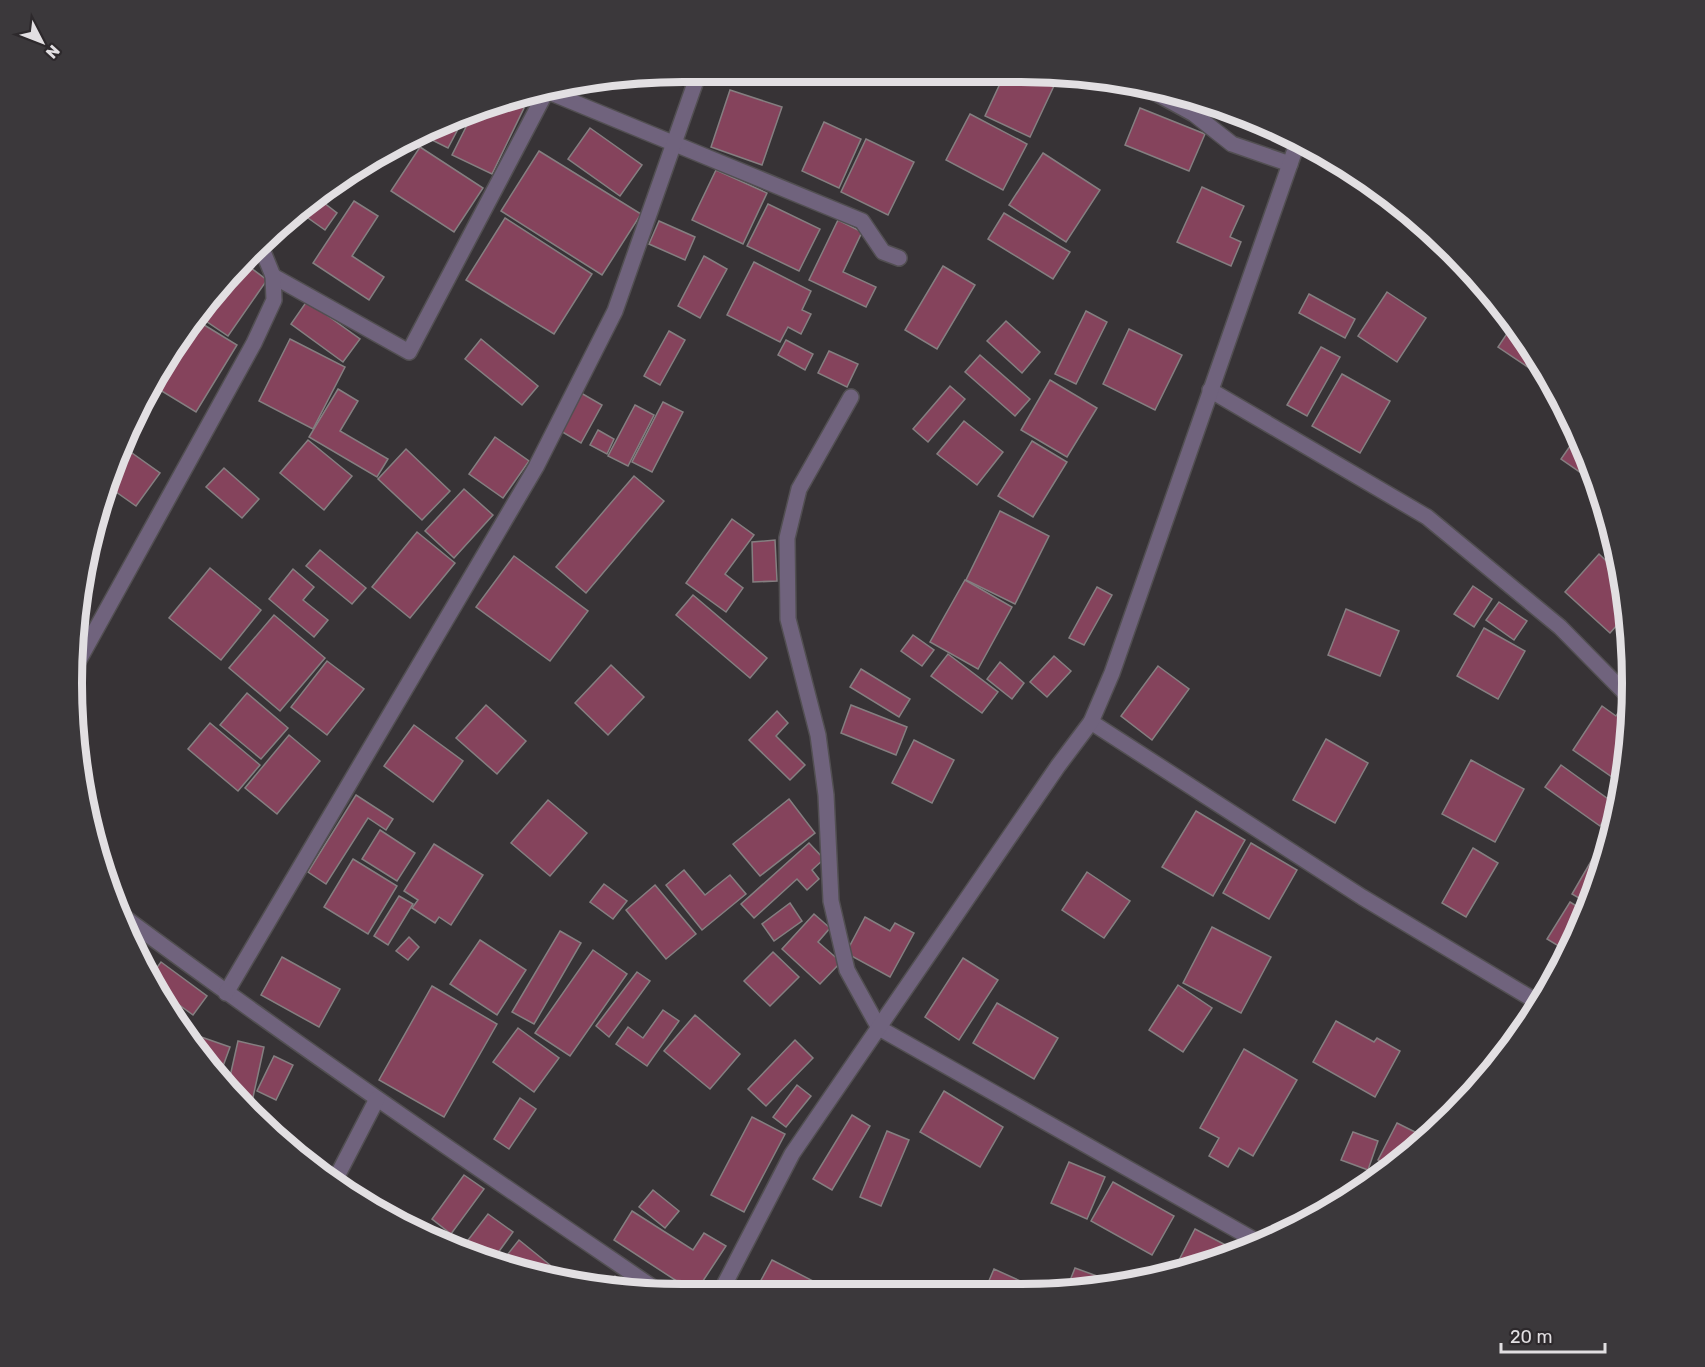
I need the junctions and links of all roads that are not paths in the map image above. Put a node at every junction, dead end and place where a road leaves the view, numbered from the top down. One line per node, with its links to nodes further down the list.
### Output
1 (695, 82): 5 (street)
2 (557, 96): 5 (street)
3 (540, 100): 10 (street)
4 (1172, 102): 7 (street)
5 (672, 143): 9 (street); 17 (street)
6 (1295, 149): 7 (street)
7 (1290, 164): 11 (street)
8 (264, 254): 10 (street)
9 (899, 258)
10 (273, 276): 13 (street)
11 (1210, 390): 14 (street); 15 (street)
12 (851, 397): 19 (street)
13 (84, 652)
14 (1622, 690)
15 (1091, 722): 18 (street); 19 (street)
16 (133, 923): 17 (street)
17 (226, 993): 20 (street)
18 (1532, 999)
19 (879, 1028): 22 (street); 24 (street)
20 (377, 1099): 21 (street); 23 (street)
21 (338, 1174)
22 (1252, 1239)
23 (646, 1283)
24 (725, 1284)

